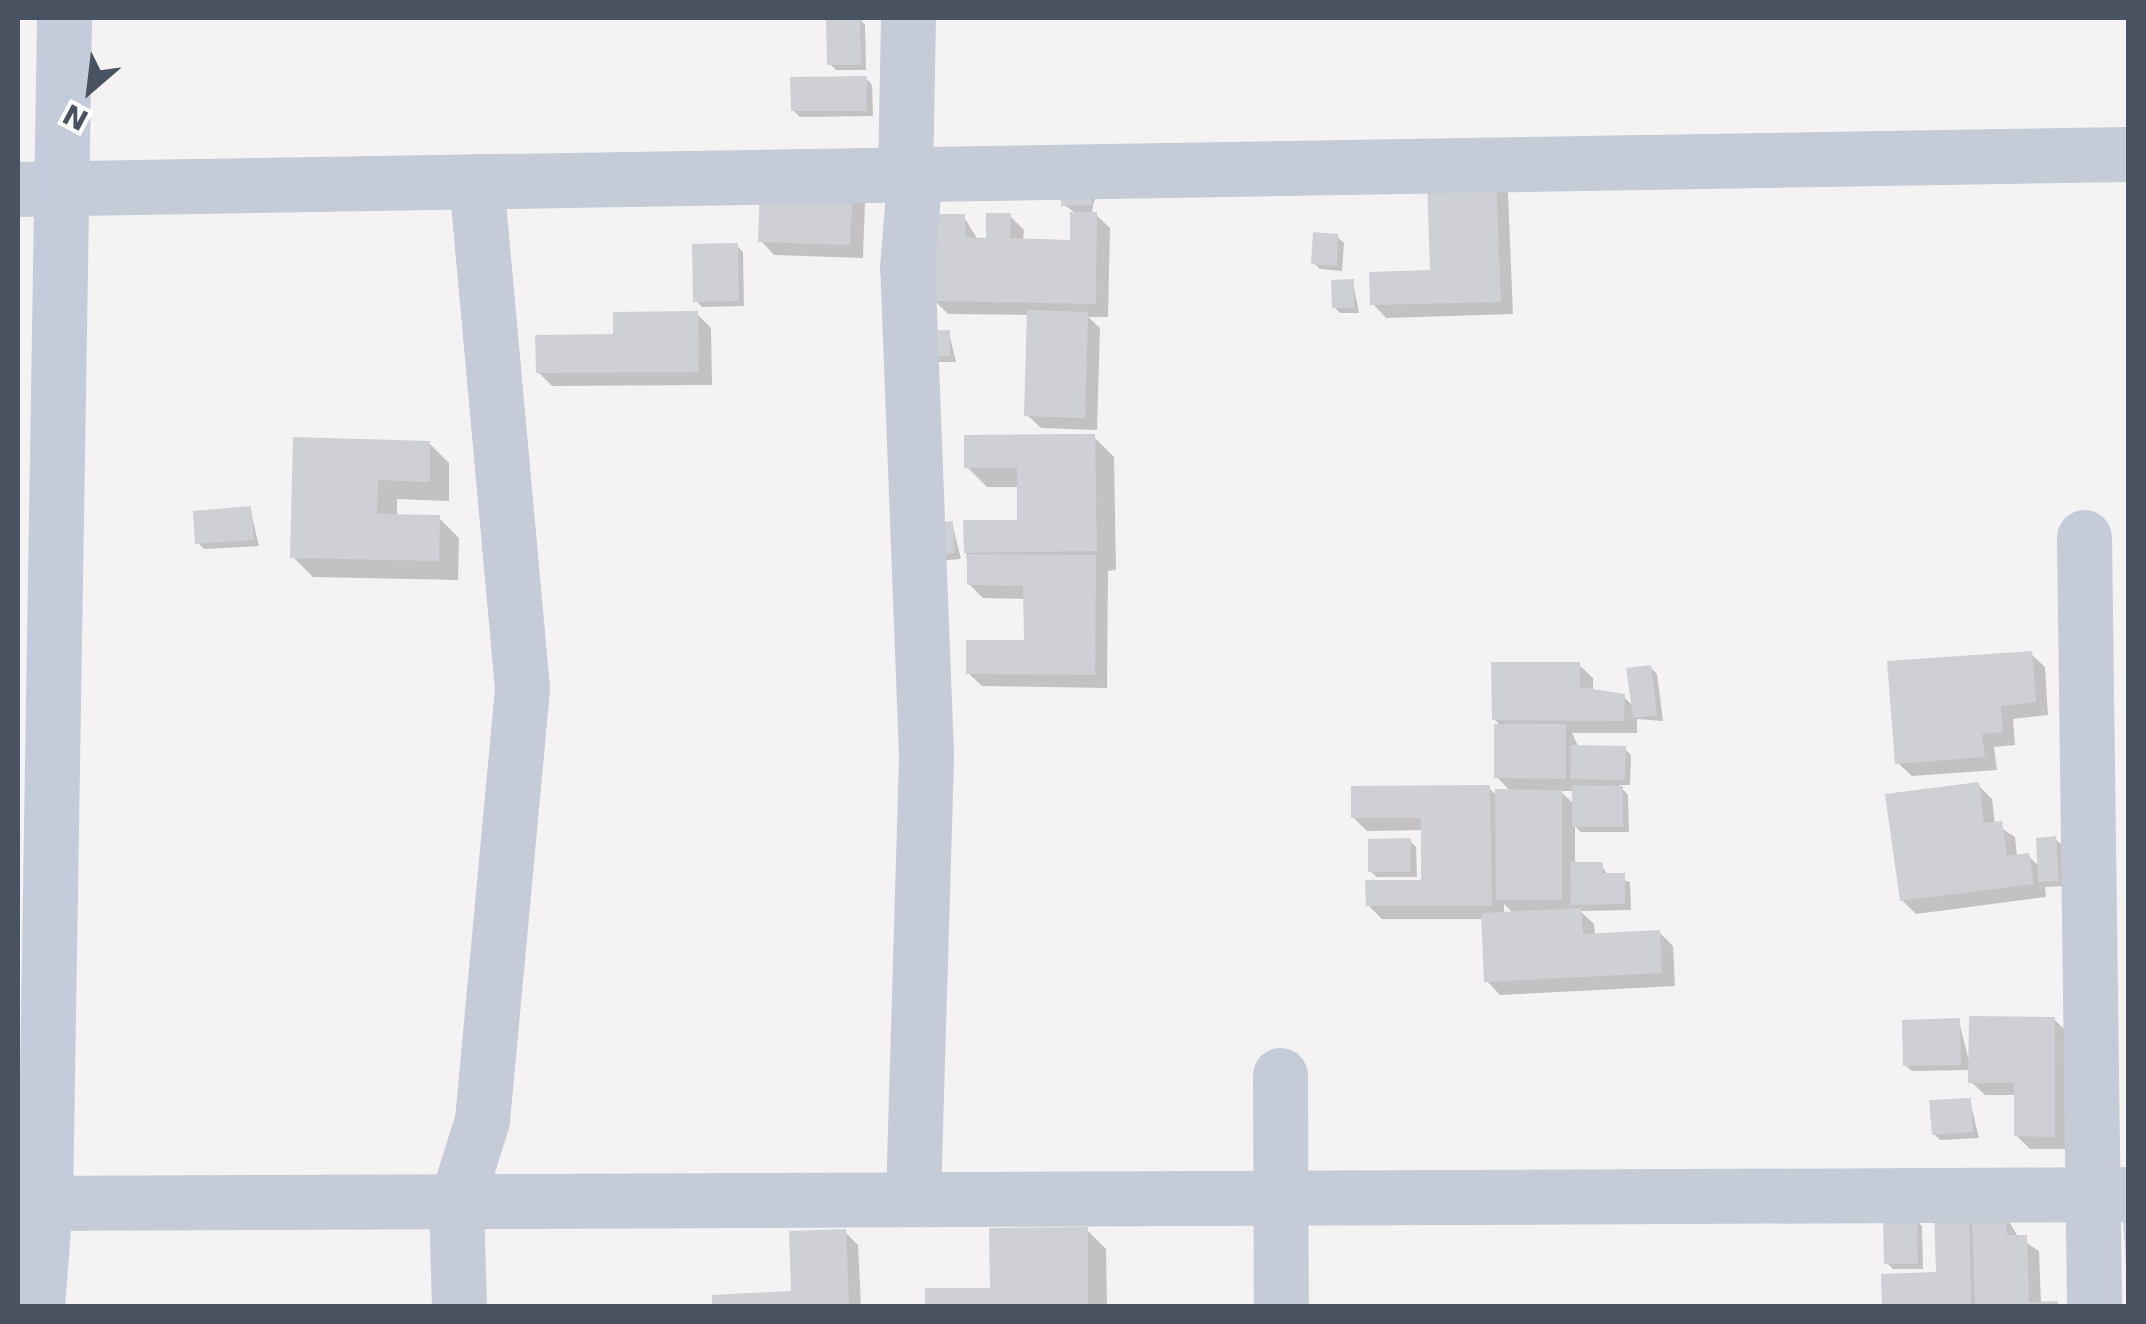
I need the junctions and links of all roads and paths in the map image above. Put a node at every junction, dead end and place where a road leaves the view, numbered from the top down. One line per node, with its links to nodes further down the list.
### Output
1 (64, 18): 6 (street)
2 (908, 18): 4 (street)
3 (2128, 154): 4 (street)
4 (910, 172): 5 (street); 10 (street)
5 (476, 182): 6 (street); 13 (street)
6 (39, 188): 12 (street)
7 (2084, 537): 9 (street)
8 (1280, 1075): 11 (street)
9 (2111, 1195): 11 (street); 17 (street)
10 (914, 1196): 11 (street); 13 (street)
11 (1281, 1200): 16 (street)
12 (31, 1202): 13 (street); 14 (street)
13 (456, 1203): 15 (street)
14 (37, 1306)
15 (458, 1306)
16 (1281, 1306)
17 (2094, 1306)

